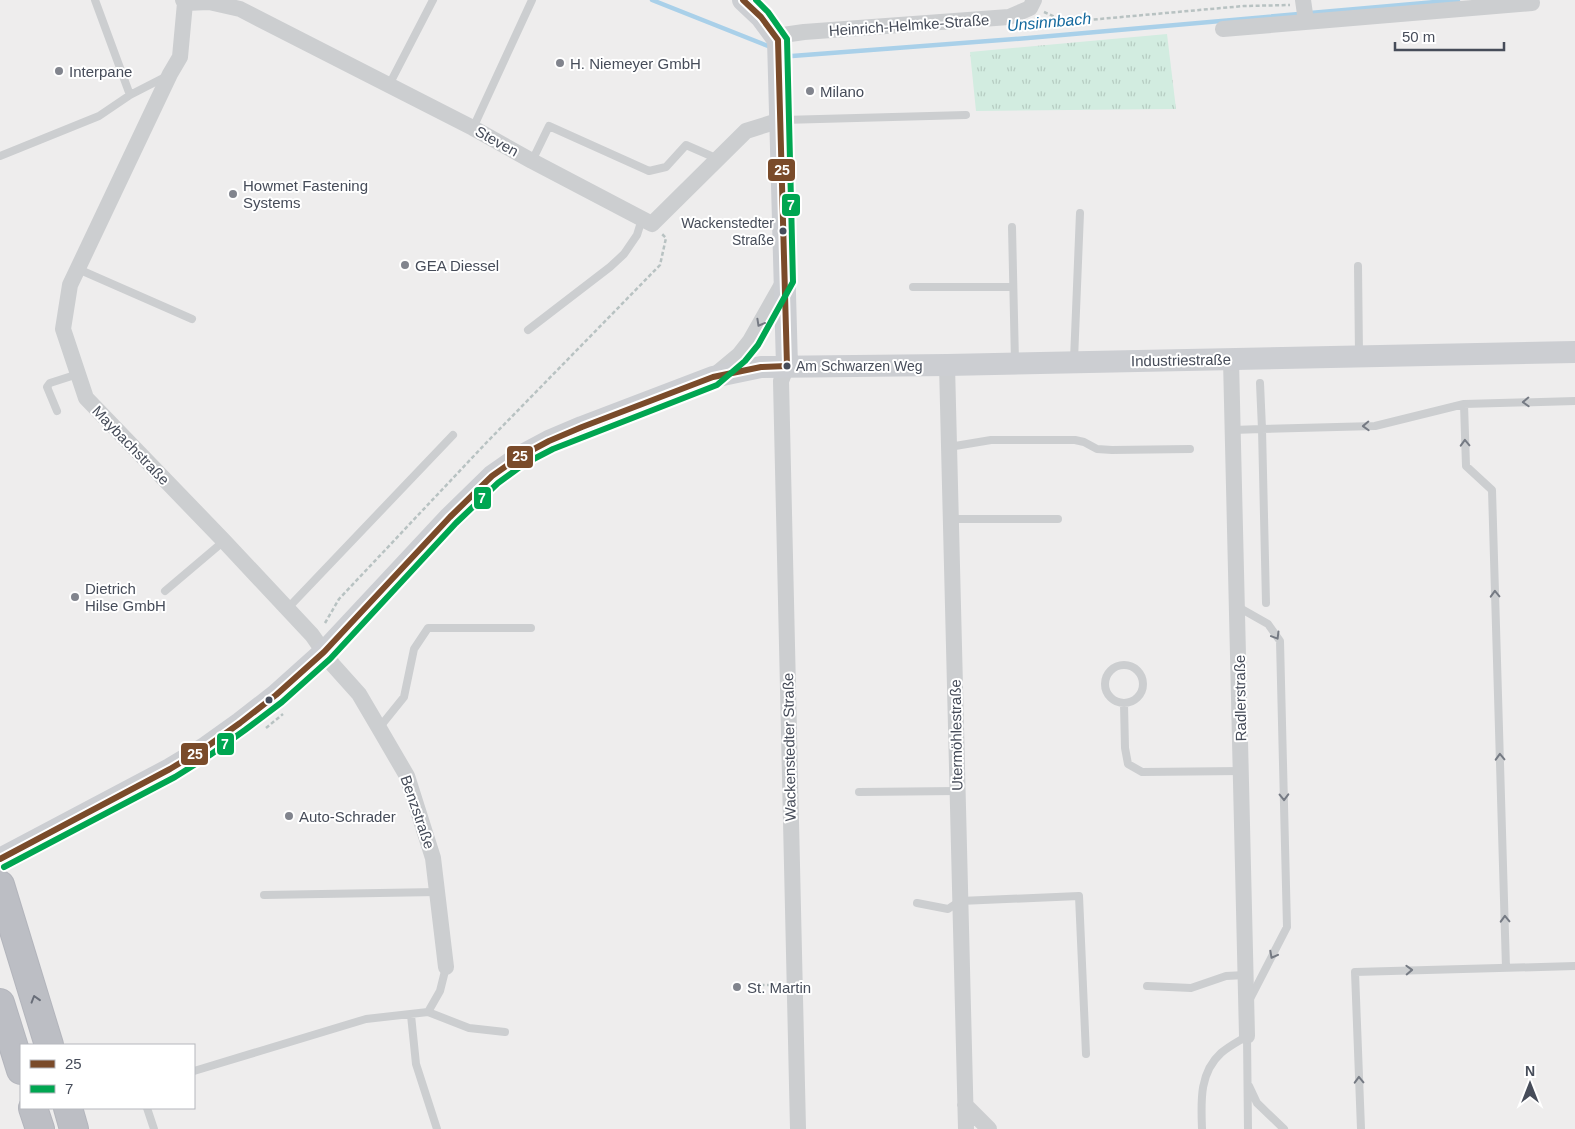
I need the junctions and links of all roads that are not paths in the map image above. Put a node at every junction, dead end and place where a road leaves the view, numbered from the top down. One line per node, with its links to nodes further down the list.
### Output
1 (95, 0): 13 (lane)
2 (433, 0): 12 (lane)
3 (532, 0): 16 (lane)
4 (743, 0): 10 (street)
5 (184, 1): 11 (street, Maybachstraße); 12 (street, Steven)
6 (1532, 3): 8 (street)
7 (1032, 4): 10 (street, Heinrich-Helmke-Straße)
8 (1304, 7): 9 (street)
9 (1223, 29)
10 (778, 44): 15 (street)
11 (170, 74): 13 (lane); 24 (street, Maybachstraße)
12 (389, 85): 16 (street, Steven)
13 (130, 95): 17 (lane)
14 (966, 115): 15 (lane)
15 (780, 120): 18 (street); 25 (street)
16 (473, 128): 19 (street, Steven)
17 (0, 156)
18 (718, 159): 19 (lane); 21 (street)
19 (532, 161): 21 (street, Steven)
20 (1080, 213): 33 (lane)
21 (642, 219): 29 (lane)
22 (1012, 227): 27 (lane)
23 (1358, 266): 31 (lane)
24 (78, 269): 28 (lane); 37 (street, Maybachstraße)
25 (784, 281): 36 (street); 38 (street, one-way to 38)
26 (913, 287): 27 (lane)
27 (1013, 287): 34 (lane)
28 (192, 319)
29 (528, 330)
30 (1575, 352): 31 (street, Industriestraße)
31 (1359, 357): 32 (street, Industriestraße)
32 (1231, 360): 33 (street, Industriestraße); 44 (street, Radlerstraße)
33 (1074, 362): 34 (street, Industriestraße)
34 (1015, 364): 35 (street, Industriestraße)
35 (947, 365): 36 (street, Industriestraße); 46 (street, Utermöhlestraße)
36 (787, 366): 38 (street); 92 (street, Wackenstedter Straße)
37 (78, 374): 42 (lane); 50 (street, Maybachstraße)
38 (713, 377): 56 (street)
39 (1260, 383): 43 (lane)
40 (1575, 401): 41 (lane, one-way to 41)
41 (1464, 404): 43 (lane, one-way to 43); 70 (lane, one-way to 41)
42 (57, 411)
43 (1262, 429): 44 (lane); 52 (lane)
44 (1233, 430): 53 (street, Radlerstraße)
45 (453, 435): 54 (lane)
46 (949, 447): 47 (lane); 48 (street, Utermöhlestraße)
47 (1190, 448)
48 (951, 519): 49 (lane); 60 (street, Utermöhlestraße)
49 (1058, 520)
50 (224, 541): 51 (lane); 54 (street, Maybachstraße)
51 (165, 591)
52 (1266, 603)
53 (1238, 607): 59 (street, Radlerstraße); 74 (lane, one-way to 74)
54 (287, 609): 56 (street, Maybachstraße)
55 (531, 628): 58 (lane)
56 (324, 652): 58 (street, Benzstraße); 62 (street)
57 (1124, 704): 57 (lane); 59 (lane)
58 (379, 728): 64 (street, Benzstraße)
59 (1241, 770): 71 (street, Radlerstraße)
60 (958, 791): 61 (lane); 66 (street, Utermöhlestraße)
61 (859, 792)
62 (0, 859)
63 (0, 885): 79 (highway, one-way to 63)
64 (437, 892): 65 (lane); 69 (street, Benzstraße)
65 (264, 895)
66 (960, 901): 67 (lane); 80 (lane); 84 (street, Utermöhlestraße)
67 (917, 903)
68 (1575, 966): 70 (lane)
69 (446, 967): 75 (lane)
70 (1506, 968): 98 (lane, one-way to 70)
71 (1245, 975): 72 (lane); 74 (street, Radlerstraße)
72 (1147, 986)
73 (0, 1003): 81 (highway)
74 (1246, 1006): 78 (street, Radlerstraße)
75 (428, 1012): 76 (lane); 77 (lane)
76 (411, 1015): 82 (lane); 91 (lane)
77 (505, 1032)
78 (1247, 1036): 83 (lane); 95 (lane)
79 (49, 1044)
80 (1086, 1054)
81 (20, 1067)
82 (195, 1071)
83 (1247, 1082): 96 (lane); 97 (lane)
84 (965, 1105): 93 (street, Utermöhlestraße); 94 (street)
85 (33, 1109): 88 (highway)
86 (68, 1109): 89 (highway)
87 (147, 1109): 90 (lane)
88 (40, 1129)
89 (74, 1129)
90 (154, 1129)
91 (437, 1129)
92 (798, 1129)
93 (966, 1129)
94 (989, 1129)
95 (1202, 1129)
96 (1248, 1129)
97 (1284, 1129)
98 (1361, 1129)

